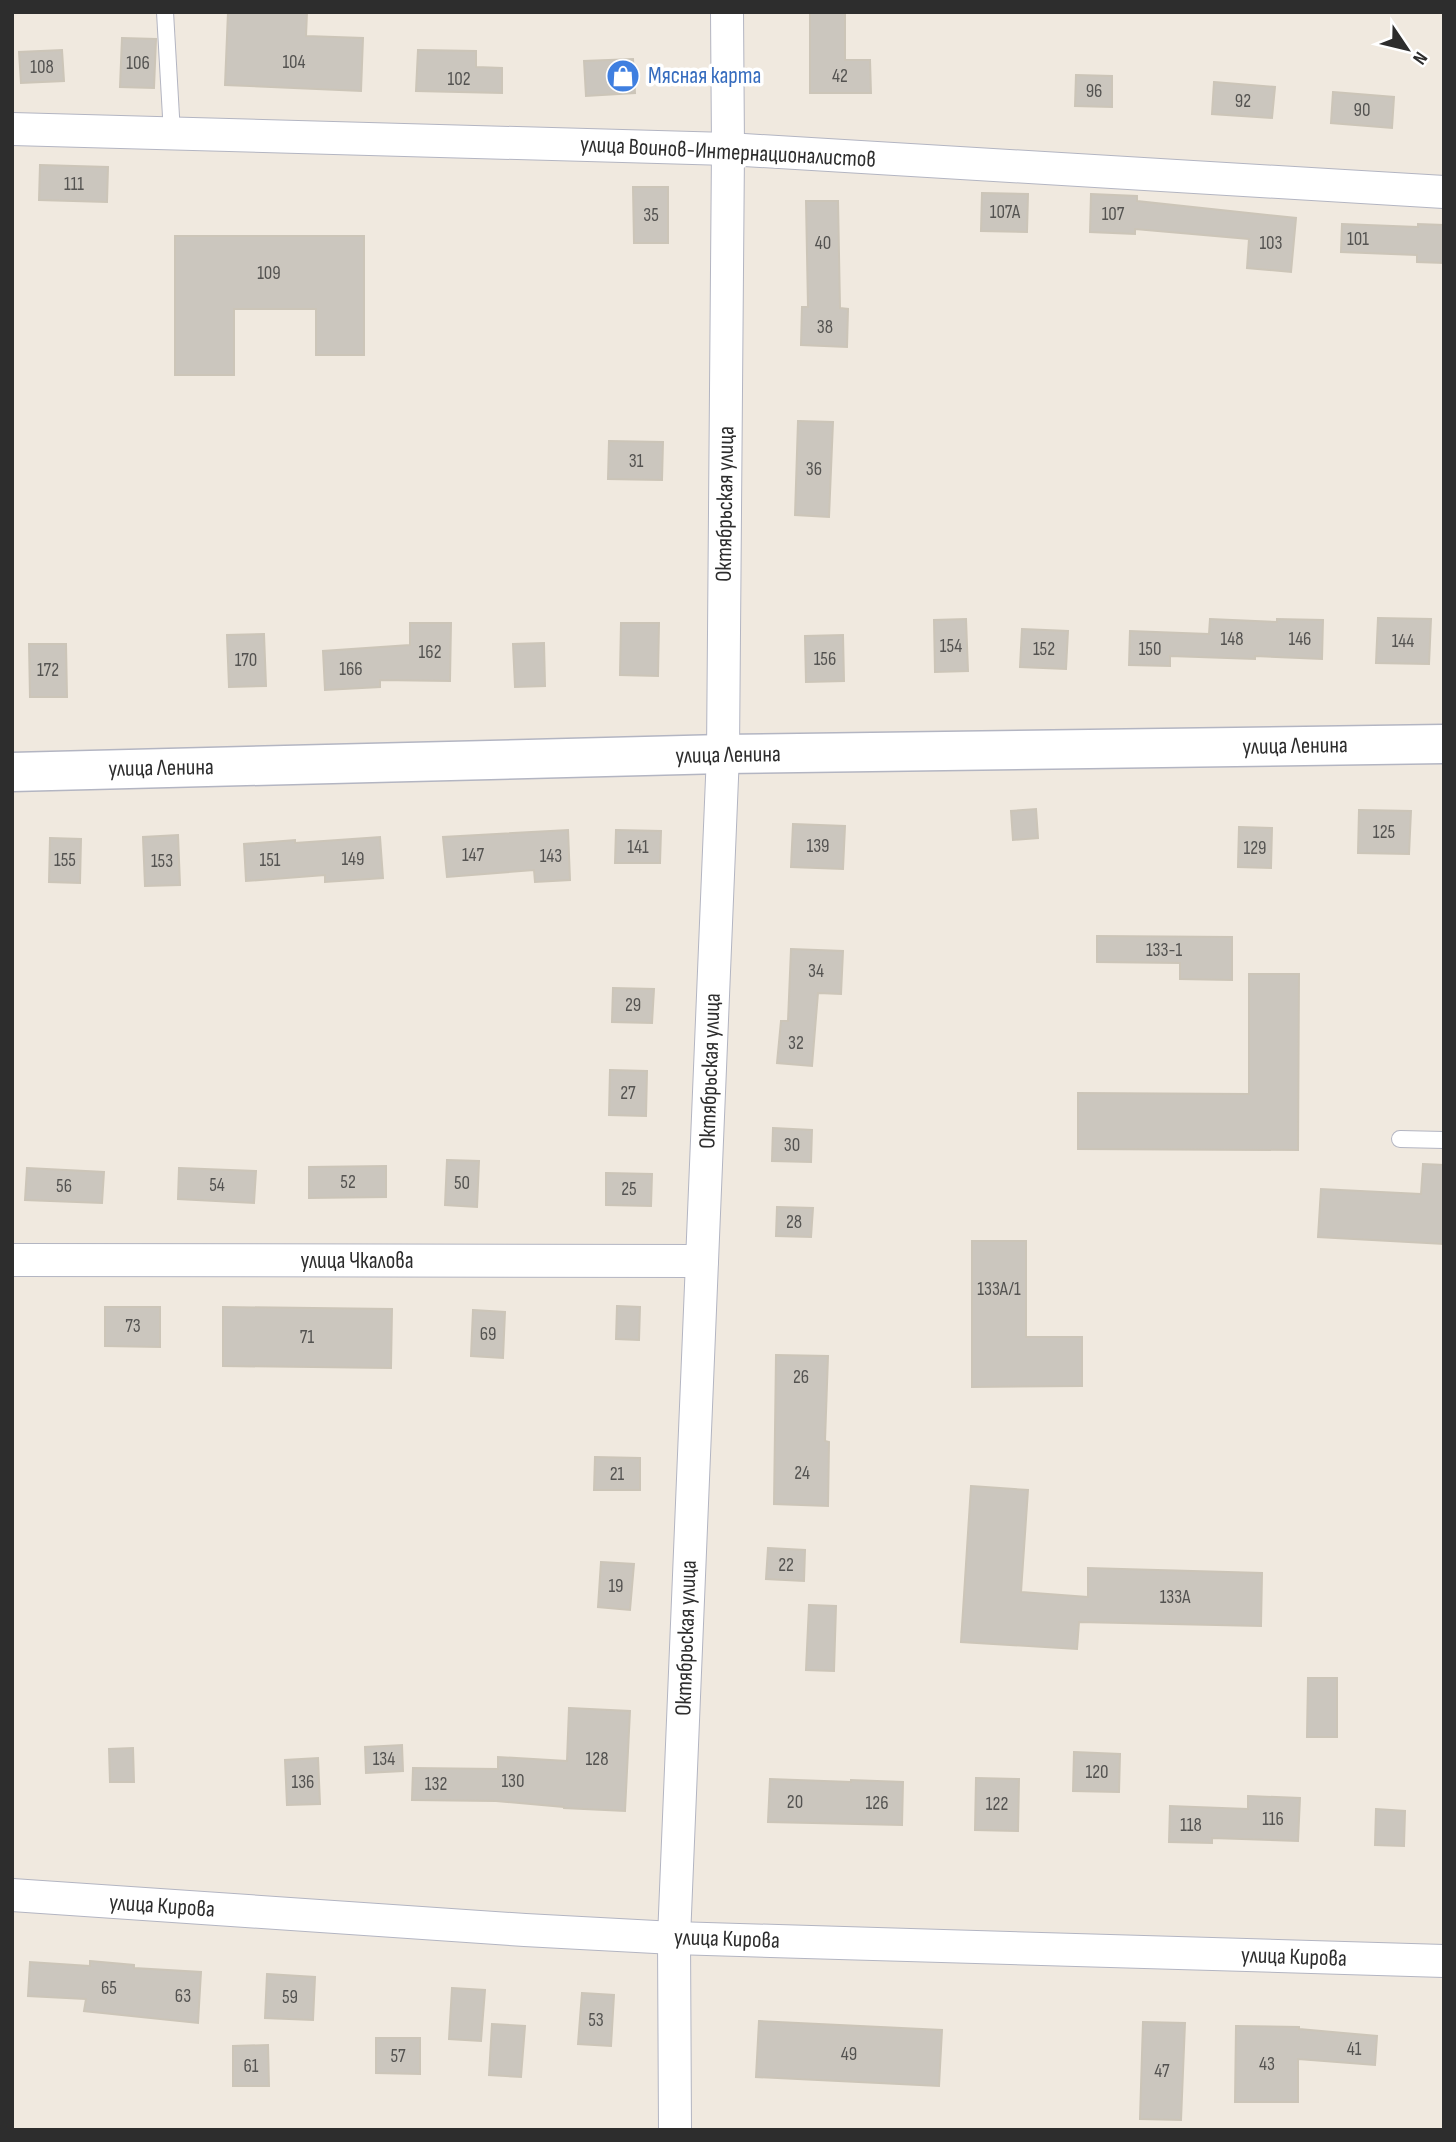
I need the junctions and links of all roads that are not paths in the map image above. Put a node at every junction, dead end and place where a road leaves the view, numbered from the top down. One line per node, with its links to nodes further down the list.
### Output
1 (164, 12): 4 (lane)
2 (727, 12): 5 (street, Октябрьская улица)
3 (12, 130): 4 (street, улица Воинов-Интернационалистов)
4 (172, 134): 5 (street, улица Воинов-Интернационалистов)
5 (728, 149): 6 (street, улица Воинов-Интернационалистов); 8 (street, Октябрьская улица)
6 (1444, 192)
7 (1444, 744): 8 (main road, улица Ленина)
8 (723, 754): 9 (main road, улица Ленина); 13 (street, Октябрьская улица)
9 (12, 772)
10 (1400, 1139): 11 (lane)
11 (1444, 1139)
12 (12, 1260): 13 (street, улица Чкалова)
13 (702, 1261): 15 (street, Октябрьская улица)
14 (12, 1895): 15 (street, улица Кирова)
15 (674, 1938): 16 (street, улица Кирова); 17 (street, Октябрьская улица)
16 (1444, 1961)
17 (675, 2130)

